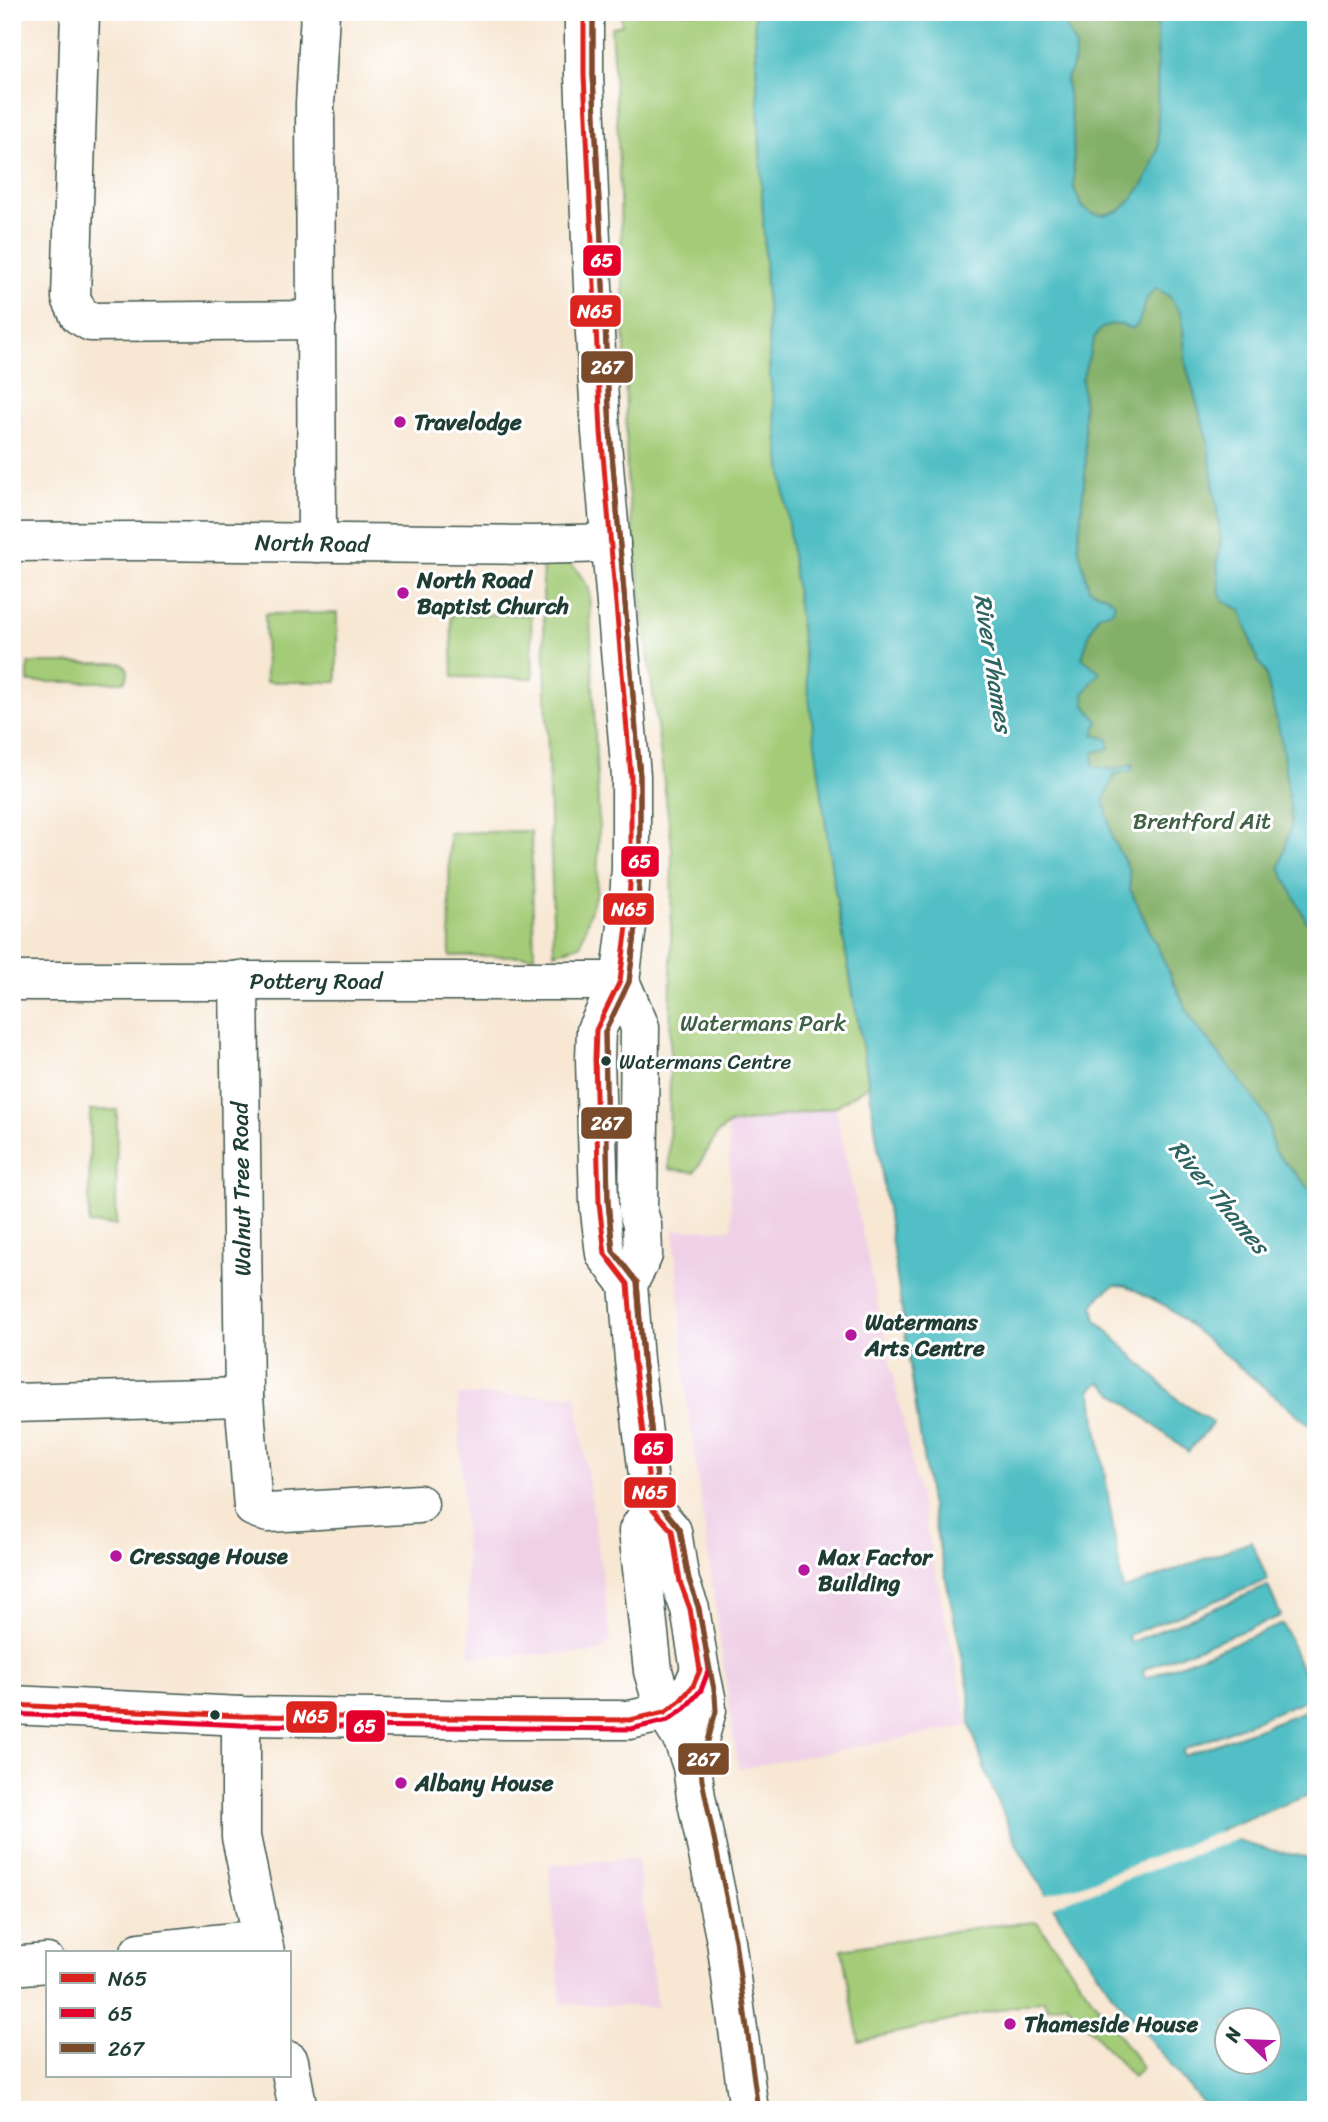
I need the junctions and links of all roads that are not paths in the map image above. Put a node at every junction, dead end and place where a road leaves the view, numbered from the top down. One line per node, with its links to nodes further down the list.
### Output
1 (80, 12): 4 (street)
2 (320, 12): 4 (street)
3 (584, 12): 6 (street)
4 (317, 320): 7 (street)
5 (12, 542): 7 (street, North Road)
6 (611, 542): 7 (street, North Road); 10 (street)
7 (317, 543)
8 (12, 981): 9 (street, Pottery Road)
9 (239, 981): 10 (street, Pottery Road); 11 (street, Walnut Tree Road)
10 (620, 981): 14 (street)
11 (244, 1396): 12 (street); 13 (street, Walnut Tree Road)
12 (12, 1403)
13 (419, 1504)
14 (652, 1508): 15 (street); 17 (street)
15 (700, 1670): 17 (street); 19 (street)
16 (12, 1705): 18 (street)
17 (665, 1712): 18 (street); 19 (street)
18 (241, 1716): 20 (street)
19 (692, 1766): 26 (street)
20 (263, 1946): 21 (street)
21 (160, 1951)
22 (46, 1962): 23 (street)
23 (12, 1966)
24 (290, 2066): 25 (street)
25 (298, 2110)
26 (749, 2110)

